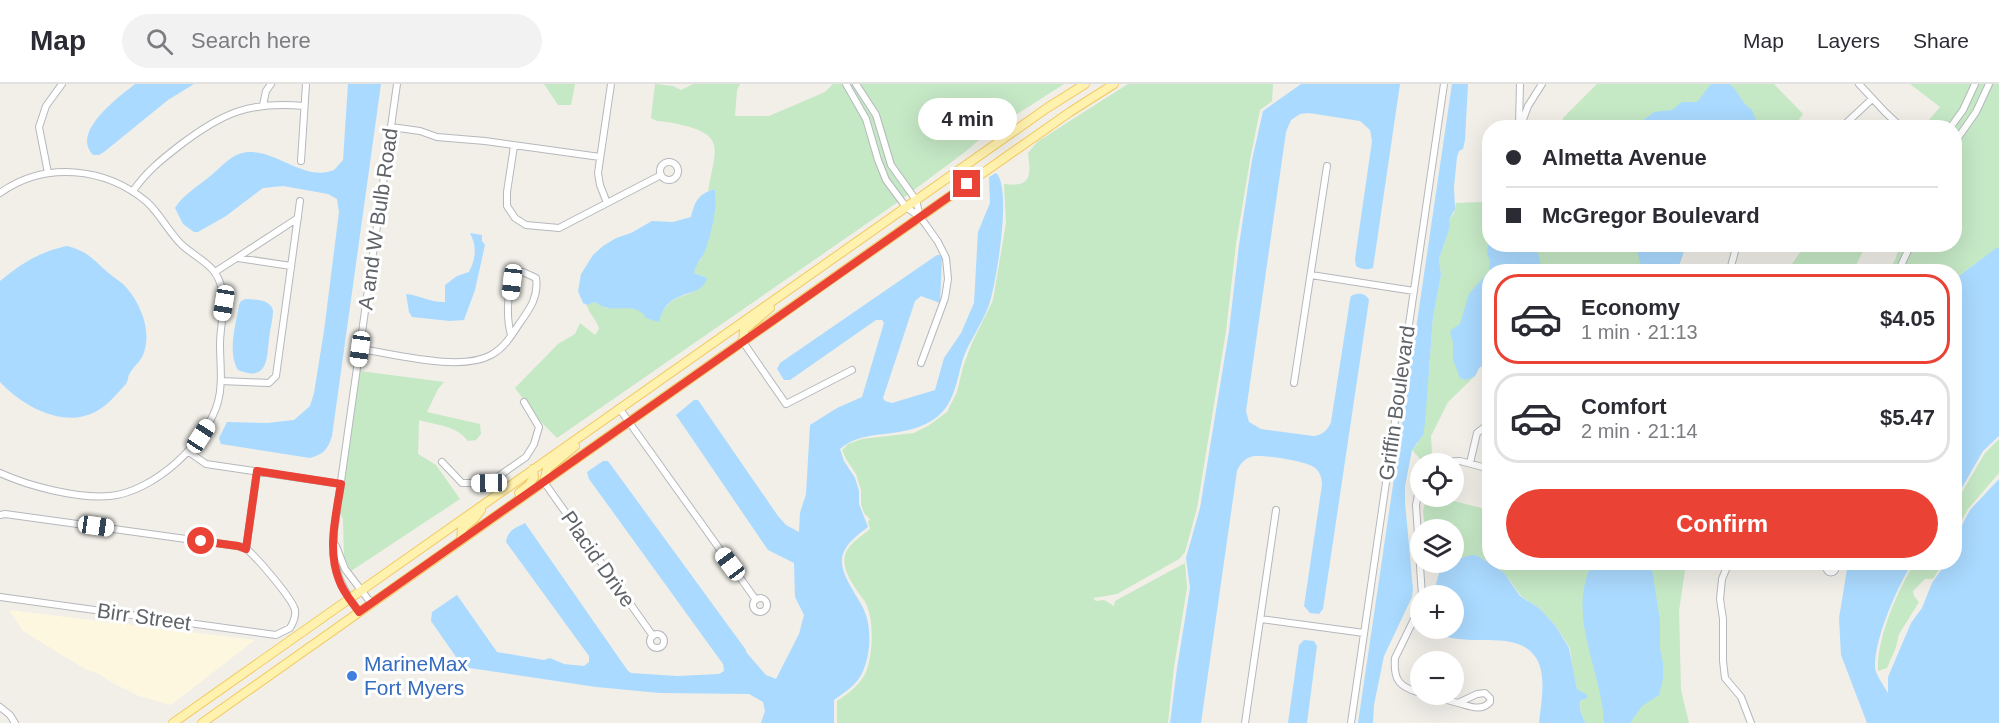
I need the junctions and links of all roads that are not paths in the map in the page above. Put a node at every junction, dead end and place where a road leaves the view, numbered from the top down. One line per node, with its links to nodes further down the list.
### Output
1 (62, 84): 30 (street)
2 (271, 84): 17 (street)
3 (306, 84): 18 (street)
4 (397, 84): 24 (street, A and W Bulb Road)
5 (611, 84): 27 (street)
6 (846, 84): 37 (street)
7 (856, 84): 34 (street)
8 (1085, 84): 34 (main road)
9 (1114, 84): 38 (main road)
10 (1444, 84): 44 (street, Griffin Boulevard)
11 (1520, 84): 19 (street)
12 (1542, 84): 20 (street)
13 (1858, 84): 16 (street)
14 (1975, 84): 23 (street)
15 (1989, 84): 25 (street)
16 (1872, 99): 21 (street); 22 (street)
17 (263, 105): 18 (street); 32 (street)
18 (304, 106): 28 (street)
19 (1519, 120)
20 (1522, 120)
21 (1850, 120)
22 (1894, 120)
23 (1956, 120)
24 (391, 127): 26 (street); 48 (street, A and W Bulb Road)
25 (1962, 132)
26 (514, 146): 27 (street); 36 (street)
27 (600, 158): 36 (street)
28 (301, 161)
29 (1327, 166): 43 (street)
30 (48, 173): 32 (street); 33 (street)
31 (661, 175): 36 (street)
32 (133, 191): 42 (street)
33 (0, 193)
34 (916, 200): 37 (main road); 38 (street)
35 (300, 201): 39 (street)
36 (607, 202)
37 (906, 207): 38 (street); 45 (main road)
38 (920, 217): 47 (main road); 49 (street)
39 (298, 219): 40 (street); 41 (street)
40 (238, 258): 41 (street); 42 (street)
41 (291, 266): 51 (street)
42 (215, 272): 51 (street)
43 (1311, 275): 44 (street); 52 (street)
44 (1413, 291): 87 (street, Griffin Boulevard)
45 (777, 297): 47 (main road); 54 (main road)
46 (511, 335): 46 (street); 48 (street)
47 (743, 342): 50 (street); 55 (main road)
48 (360, 349): 68 (street, A and W Bulb Road)
49 (921, 363)
50 (852, 370)
51 (221, 381): 58 (street)
52 (1294, 383)
53 (524, 402): 59 (street)
54 (619, 408): 55 (street); 57 (main road)
55 (628, 422): 67 (main road); 82 (street)
56 (1482, 429): 62 (street)
57 (584, 434): 64 (main road); 67 (main road)
58 (189, 452): 65 (street); 66 (street)
59 (525, 457): 61 (street); 64 (street)
60 (1464, 461): 62 (street)
61 (442, 462)
62 (1470, 463): 63 (street)
63 (1482, 467)
64 (533, 469): 69 (main road); 73 (main road)
65 (257, 471): 68 (street); 76 (street)
66 (0, 473)
67 (544, 482): 73 (main road); 88 (street, Placid Drive)
68 (341, 484): 74 (street, A and W Bulb Road)
69 (484, 504): 75 (main road); 79 (main road)
70 (1416, 507): 78 (street)
71 (1276, 510): 85 (street)
72 (0, 515): 76 (street)
73 (488, 520): 75 (main road)
74 (334, 531): 79 (street, A and W Bulb Road); 81 (street, A and W Bulb Road)
75 (461, 540): 83 (main road)
76 (246, 549): 80 (street, Birr Street)
77 (1725, 570): 98 (street)
78 (1421, 585)
79 (361, 591): 81 (main road); 83 (street, A and W Bulb Road)
80 (0, 597)
81 (350, 599): 84 (street, A and W Bulb Road); 92 (main road)
82 (756, 600)
83 (371, 603): 84 (main road)
84 (359, 612): 95 (main road)
85 (1261, 619): 87 (street); 96 (street)
86 (1410, 627): 89 (street)
87 (1364, 633): 97 (street, Griffin Boulevard)
88 (653, 636)
89 (1410, 690)
90 (1458, 704): 90 (street)
91 (0, 707): 93 (street)
92 (183, 719): 94 (main road)
93 (15, 723)
94 (174, 723)
95 (202, 723)
96 (1245, 723)
97 (1351, 723)
98 (1751, 723)

